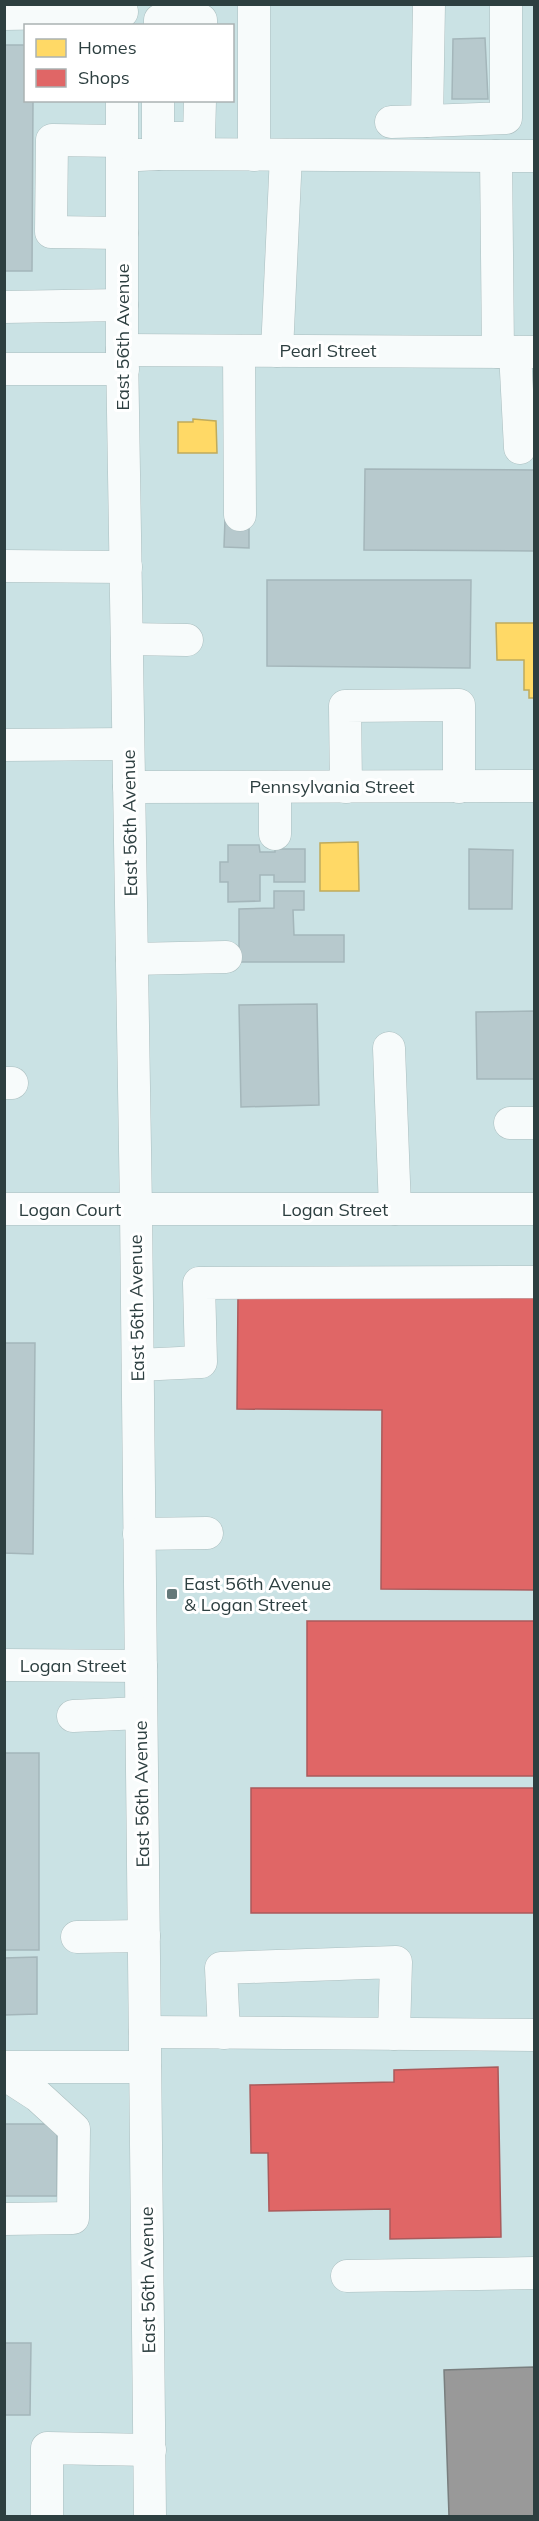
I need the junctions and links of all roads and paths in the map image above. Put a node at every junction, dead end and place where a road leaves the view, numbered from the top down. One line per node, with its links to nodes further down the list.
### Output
1 (254, 4): 15 (street)
2 (429, 4): 11 (street)
3 (506, 4): 11 (street)
4 (4, 14): 5 (street)
5 (123, 14)
6 (160, 24): 7 (street)
7 (201, 24)
8 (123, 102): 14 (street, East 56th Avenue)
9 (158, 102): 13 (street)
10 (200, 102): 13 (street)
11 (427, 121): 12 (street)
12 (391, 122)
13 (158, 146): 14 (street); 15 (street)
14 (123, 149): 19 (street, East 56th Avenue); 19 (street)
15 (254, 155): 16 (street)
16 (286, 155): 17 (street); 23 (street)
17 (496, 156): 18 (street); 24 (street)
18 (534, 156)
19 (123, 233): 20 (street, East 56th Avenue)
20 (123, 305): 21 (street); 25 (street, East 56th Avenue)
21 (4, 307)
22 (239, 351): 23 (street, Pearl Street); 25 (street, Pearl Street); 28 (street)
23 (277, 351): 24 (street, Pearl Street)
24 (516, 352): 27 (street)
25 (123, 359): 26 (street, Pearl Street); 30 (street, East 56th Avenue)
26 (4, 369)
27 (520, 448)
28 (240, 515)
29 (4, 566): 30 (street)
30 (126, 567): 31 (street, East 56th Avenue)
31 (127, 639): 32 (street); 33 (street, East 56th Avenue)
32 (187, 640)
33 (128, 744): 34 (street); 36 (street, East 56th Avenue)
34 (4, 745)
35 (534, 786): 39 (street, Pennsylvania Street)
36 (129, 787): 37 (street, Pennsylvania Street); 42 (street, East 56th Avenue)
37 (275, 787): 38 (street, Pennsylvania Street); 40 (street)
38 (346, 787): 39 (street, Pennsylvania Street); 39 (street)
39 (459, 787)
40 (275, 834)
41 (226, 957): 42 (street)
42 (132, 959): 47 (street, East 56th Avenue)
43 (389, 1048): 45 (street)
44 (4, 1209): 47 (street, Logan Court)
45 (395, 1209): 46 (street, Logan Street); 47 (street, Logan Street)
46 (534, 1209)
47 (136, 1210): 49 (street, East 56th Avenue)
48 (534, 1282): 49 (street)
49 (138, 1365): 51 (street, East 56th Avenue)
50 (207, 1533): 51 (street)
51 (139, 1534): 53 (street, East 56th Avenue)
52 (4, 1665): 53 (street, Logan Street)
53 (141, 1666): 54 (street, East 56th Avenue)
54 (141, 1713): 55 (street); 56 (street, East 56th Avenue)
55 (73, 1716)
56 (144, 1936): 57 (street); 58 (street, East 56th Avenue)
57 (77, 1937)
58 (145, 2032): 59 (street); 63 (street, East 56th Avenue)
59 (224, 2033): 60 (street); 60 (street)
60 (394, 2034): 61 (street)
61 (534, 2035)
62 (4, 2067): 63 (street)
63 (145, 2067): 68 (street, East 56th Avenue)
64 (4, 2074): 65 (street)
65 (4, 2219)
66 (534, 2273): 67 (street)
67 (347, 2276)
68 (150, 2450): 69 (street); 70 (street, East 56th Avenue)
69 (47, 2517)
70 (150, 2517)

